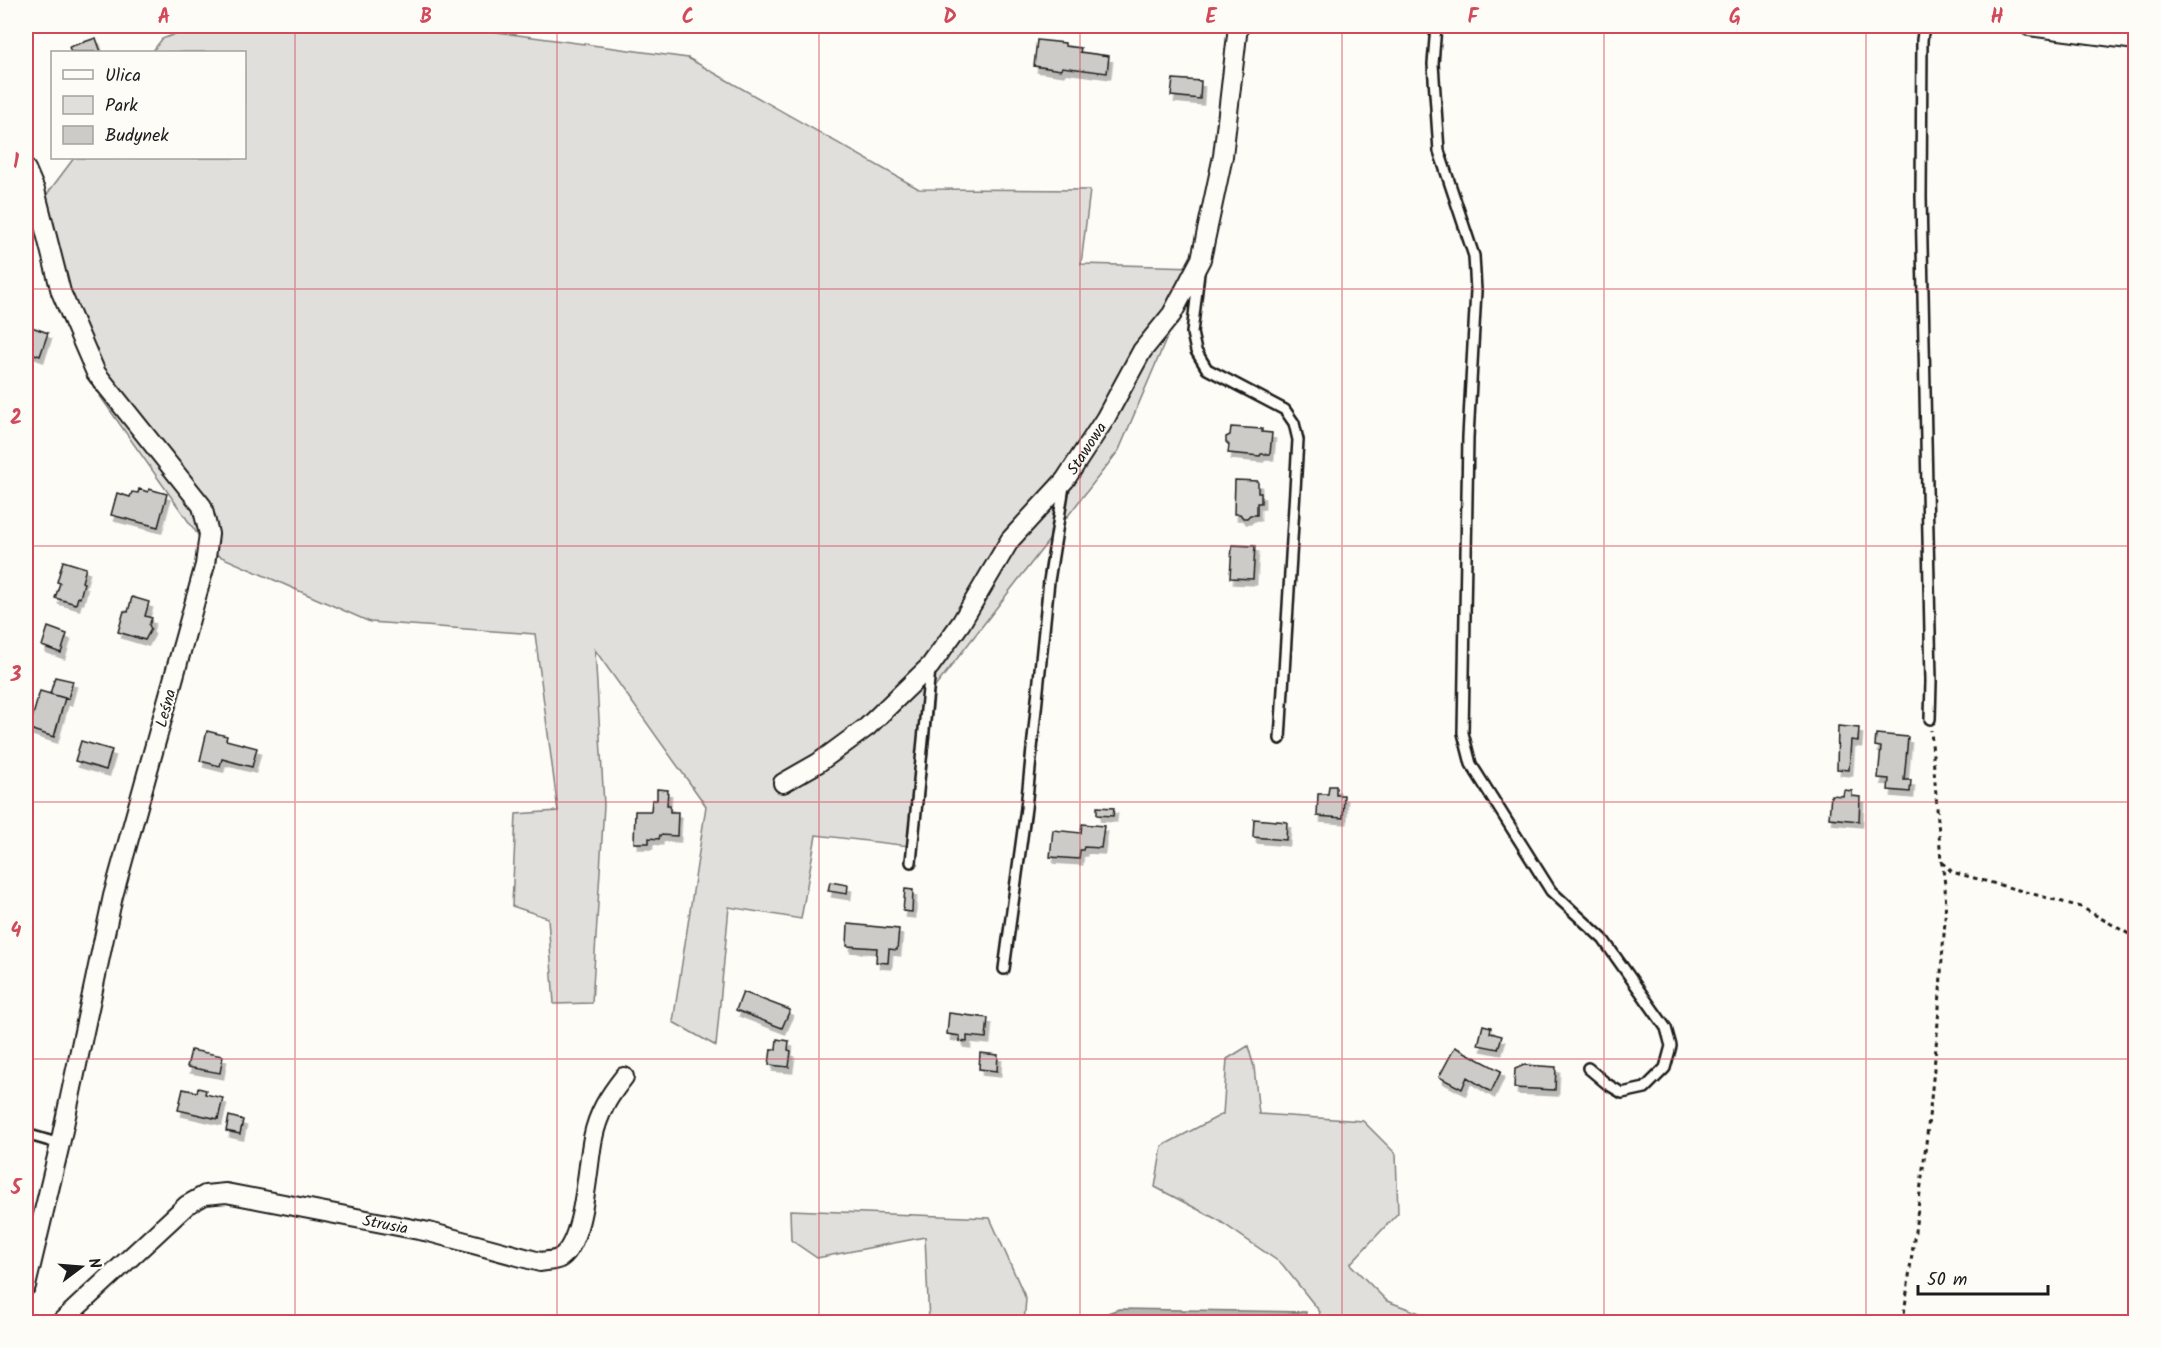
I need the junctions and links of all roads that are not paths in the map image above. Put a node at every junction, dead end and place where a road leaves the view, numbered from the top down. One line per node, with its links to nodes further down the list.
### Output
1 (1238, 26): 7 (street, Stawowa)
2 (1436, 26): 15 (lane)
3 (1924, 26): 10 (lane)
4 (2029, 26): 5 (street)
5 (2136, 40)
6 (26, 169): 18 (street, Leśna)
7 (1201, 259): 8 (street, Stawowa); 11 (lane)
8 (1065, 480): 9 (street, Stawowa); 14 (lane)
9 (930, 666): 12 (street, Stawowa); 13 (lane)
10 (1930, 719)
11 (1280, 739)
12 (783, 783)
13 (911, 862)
14 (1004, 969)
15 (1588, 1068)
16 (624, 1077): 20 (street, Strusia)
17 (26, 1134): 18 (lane)
18 (60, 1144): 19 (street, Leśna)
19 (26, 1286)
20 (62, 1323)

